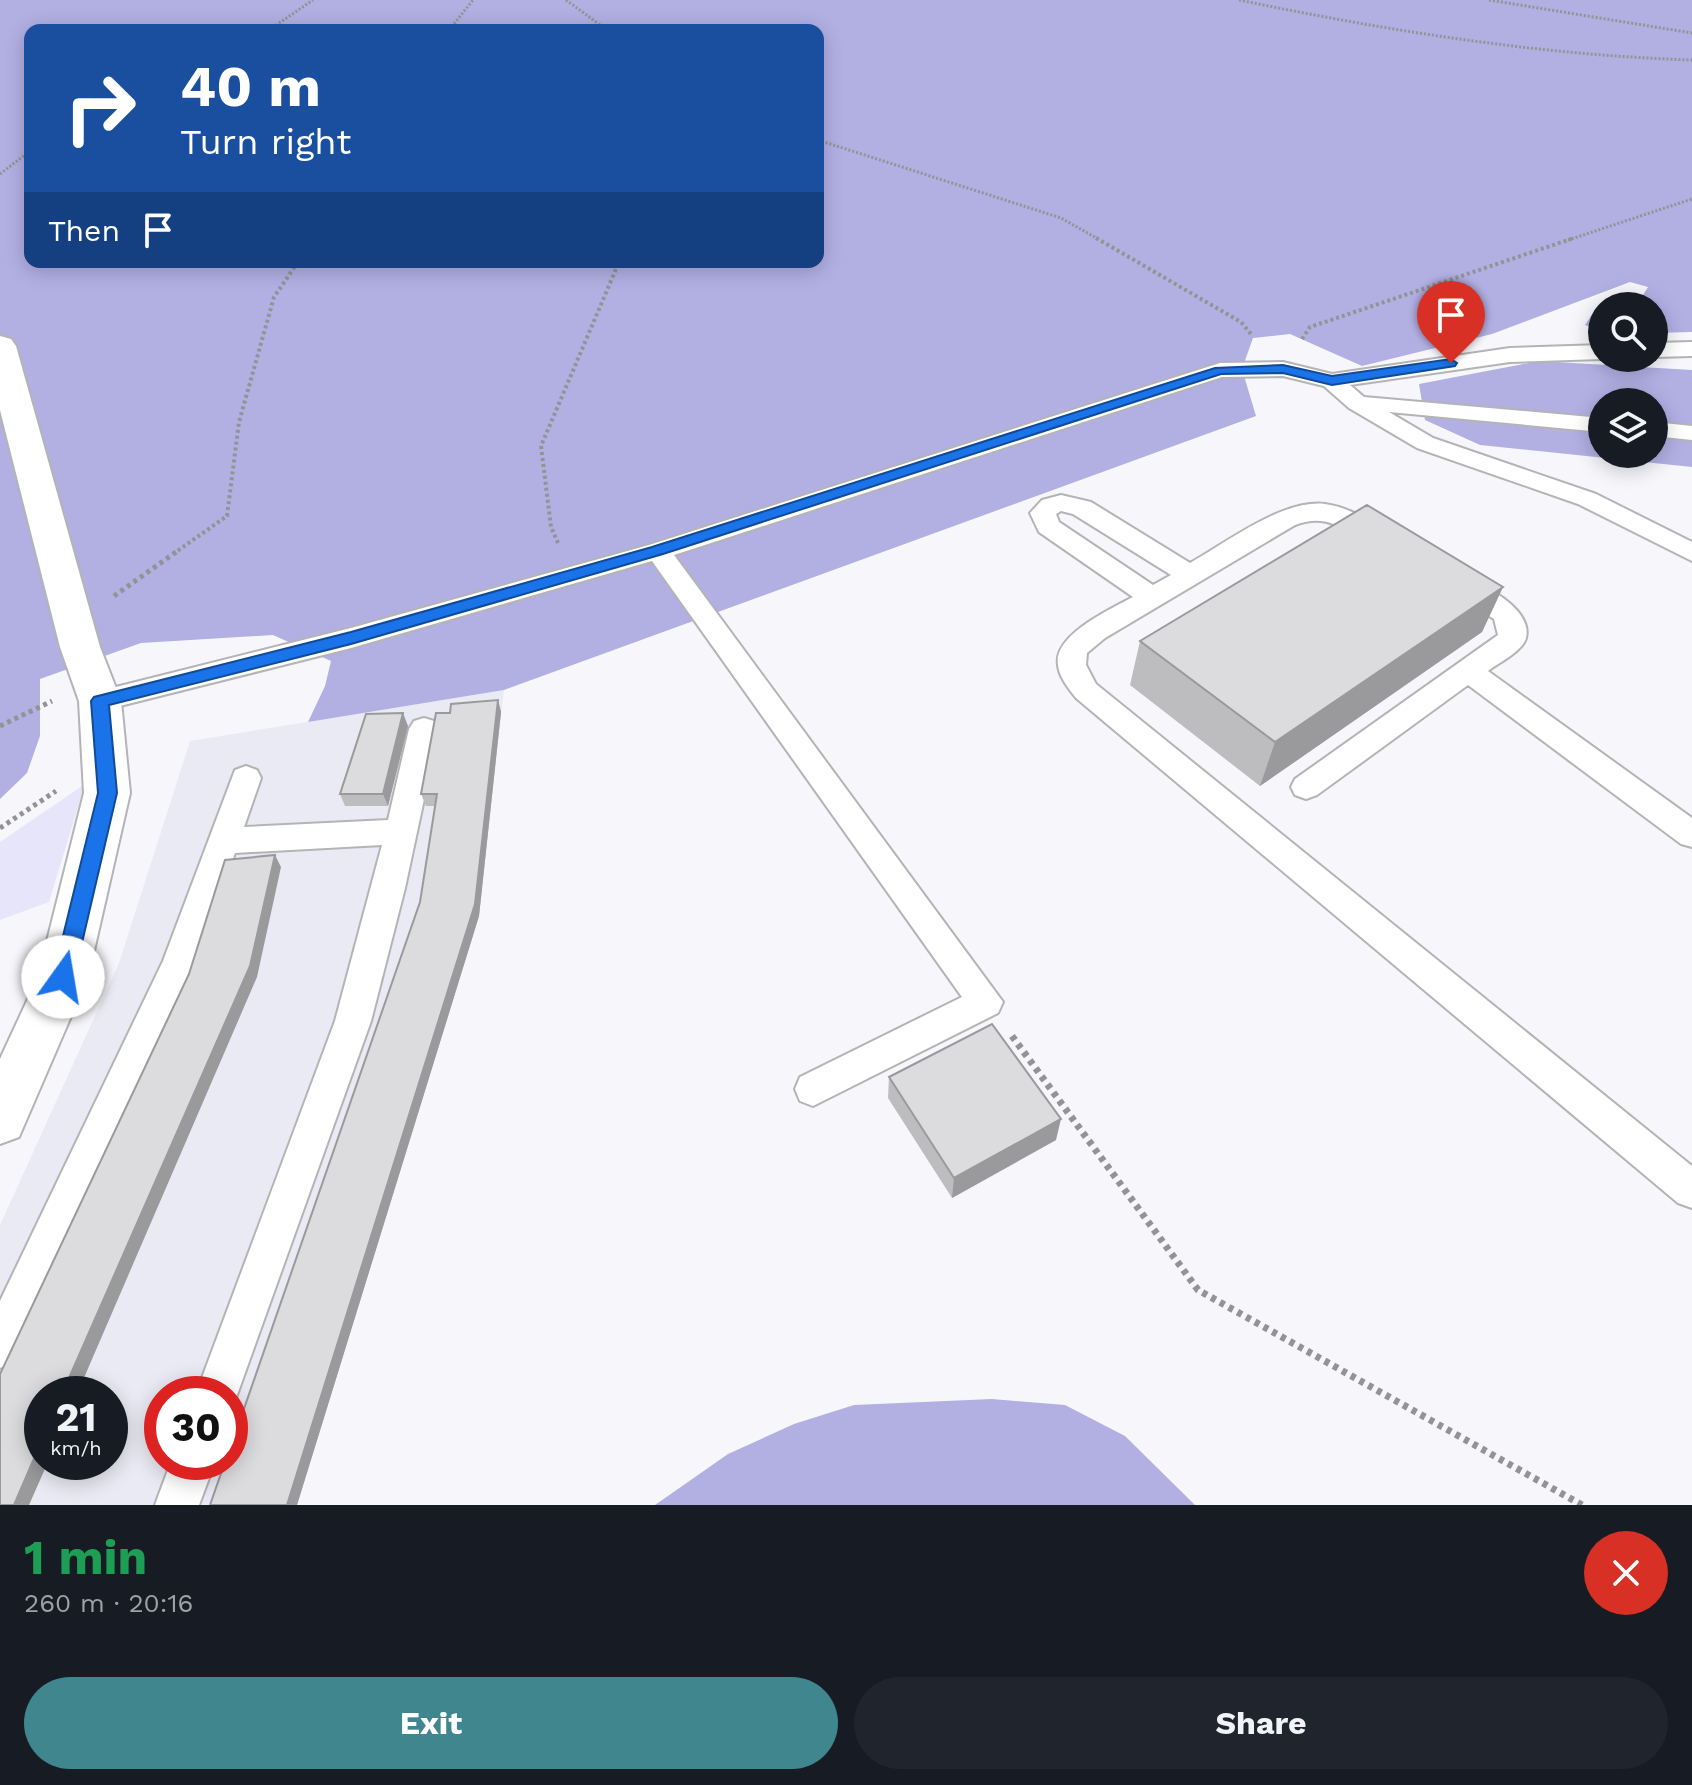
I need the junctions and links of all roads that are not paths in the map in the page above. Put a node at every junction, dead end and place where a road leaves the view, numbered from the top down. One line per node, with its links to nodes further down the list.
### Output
1 (0, 346): 15 (street)
2 (1692, 349): 3 (lane)
3 (1668, 350)
4 (1588, 352): 5 (lane)
5 (1332, 381): 6 (lane); 10 (lane)
6 (1357, 403): 7 (lane); 11 (lane)
7 (1588, 424)
8 (1668, 430): 9 (lane)
9 (1692, 433)
10 (658, 551): 15 (lane); 22 (lane)
11 (1692, 553)
12 (1190, 575): 13 (lane); 13 (lane); 14 (lane)
13 (1152, 597): 24 (lane)
14 (1468, 671): 18 (lane); 20 (lane)
15 (96, 691): 23 (street)
16 (424, 729): 19 (lane)
17 (246, 778): 21 (lane)
18 (1306, 787)
19 (401, 832): 21 (lane); 26 (lane)
20 (1692, 835)
21 (223, 841): 25 (lane)
22 (813, 1089)
23 (0, 1119)
24 (1692, 1190)
25 (0, 1347)
26 (224, 1376)
27 (186, 1480): 28 (lane)
28 (177, 1505)

